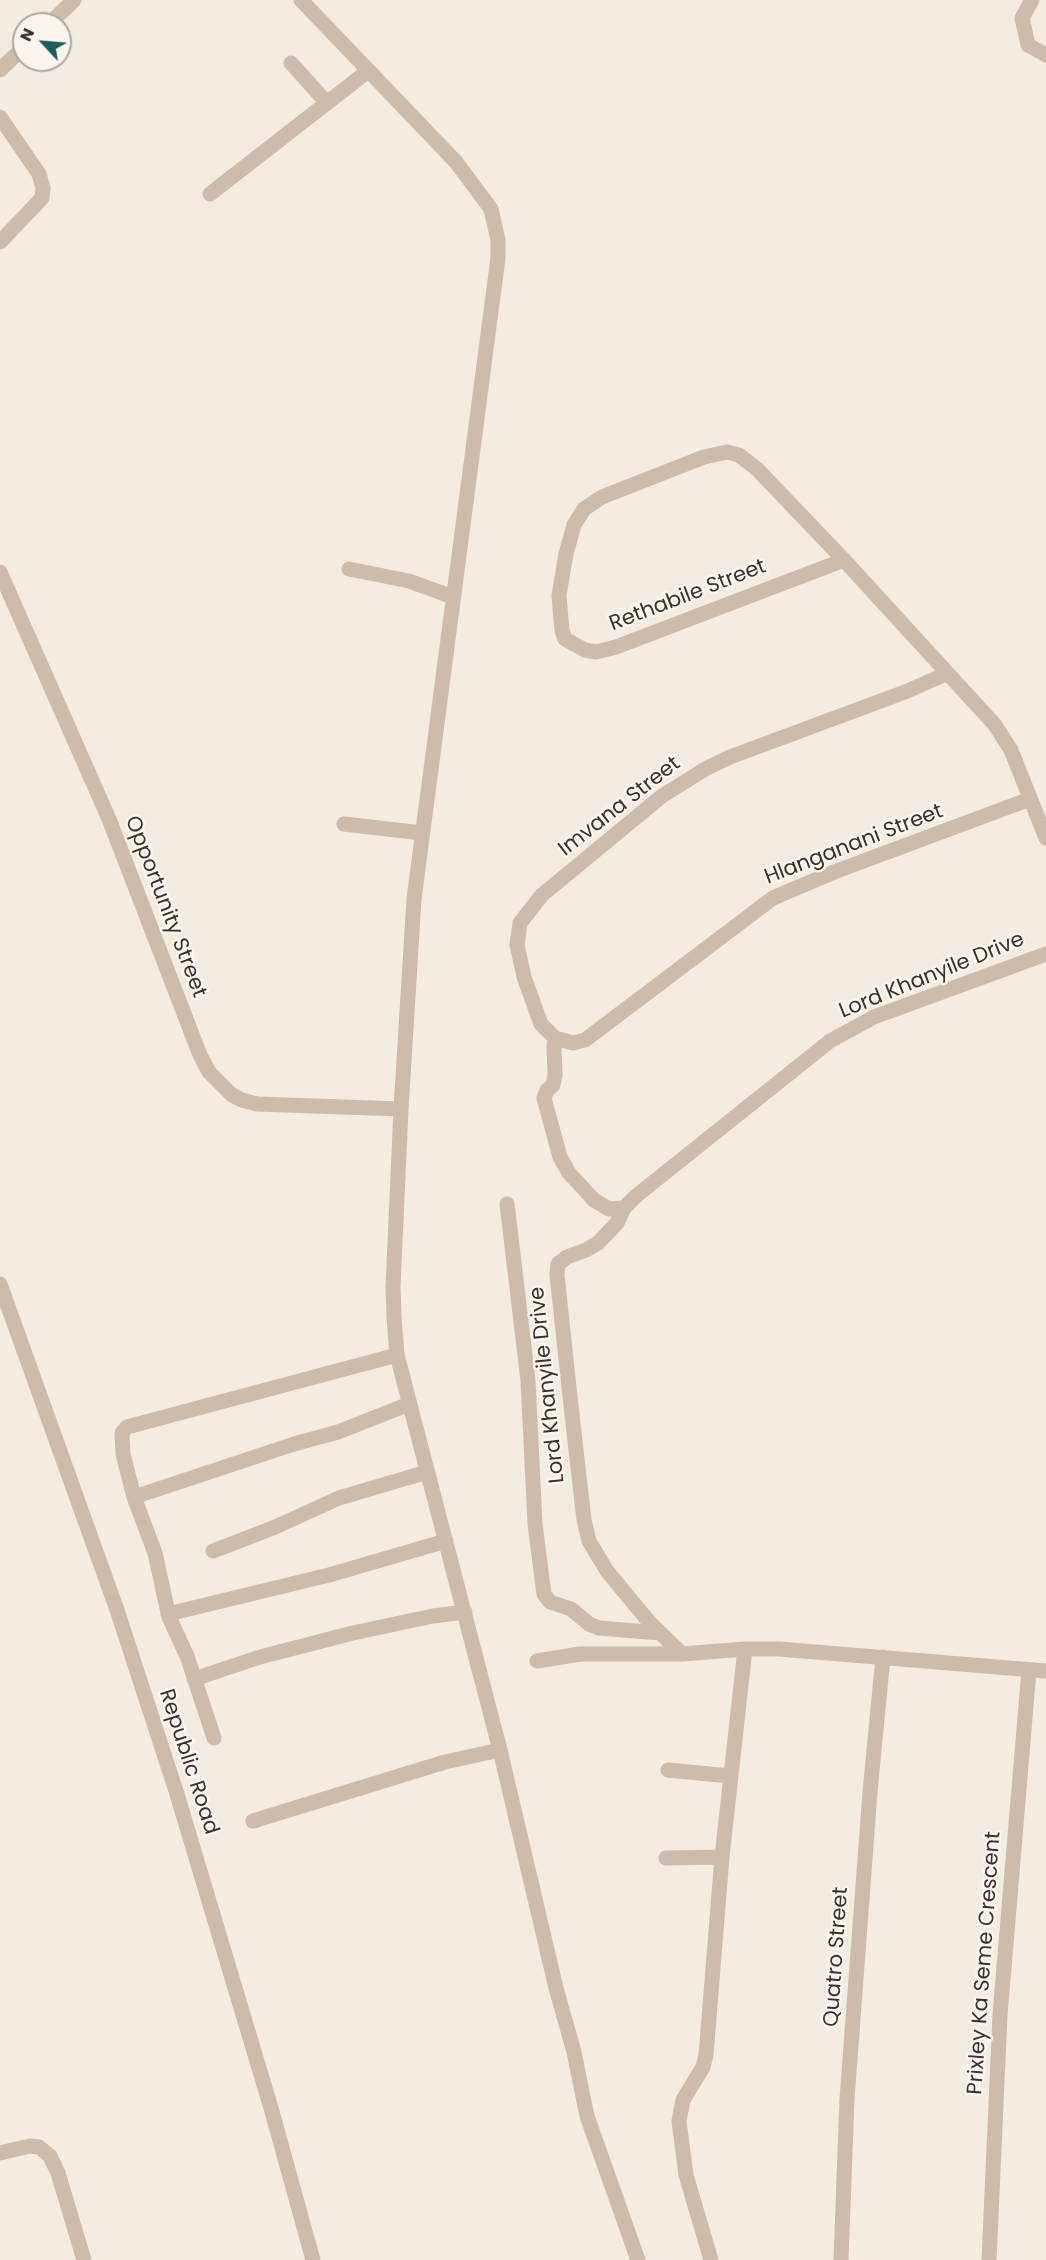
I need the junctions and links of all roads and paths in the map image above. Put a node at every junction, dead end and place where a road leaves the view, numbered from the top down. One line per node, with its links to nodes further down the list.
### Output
1 (74, 0): 4 (street)
2 (301, 0): 9 (street)
3 (1032, 0): 5 (street)
4 (62, 12)
5 (1046, 55)
6 (12, 58): 8 (street)
7 (291, 63): 10 (street)
8 (0, 70)
9 (368, 71): 10 (street); 17 (street)
10 (327, 103): 12 (street)
11 (0, 117): 13 (street)
12 (210, 194)
13 (0, 242)
14 (844, 560): 14 (street, Rethabile Street); 18 (street, Rethabile Street)
15 (349, 569): 17 (street)
16 (0, 572): 25 (street, Opportunity Street)
17 (453, 597): 21 (street)
18 (946, 674): 19 (street, Rethabile Street); 24 (street, Imvana Street)
19 (1030, 799): 22 (street, Rethabile Street); 24 (street, Hlanganani Street)
20 (344, 824): 21 (street)
21 (422, 833): 25 (street)
22 (1046, 838)
23 (1046, 954): 27 (street, Lord Khanyile Drive)
24 (555, 1038): 27 (street)
25 (401, 1109): 29 (street)
26 (507, 1204): 37 (street)
27 (624, 1208): 37 (street, Lord Khanyile Drive)
28 (0, 1284): 54 (street, Republic Road)
29 (397, 1355): 30 (street); 32 (street)
30 (409, 1404): 31 (street); 32 (street)
31 (427, 1472): 33 (street); 34 (street)
32 (134, 1497): 36 (street)
33 (446, 1540): 35 (street); 36 (street)
34 (213, 1551)
35 (465, 1612): 44 (street); 46 (street)
36 (168, 1614): 44 (street)
37 (660, 1633): 39 (street, Lord Khanyile Drive)
38 (745, 1649): 39 (street); 40 (street); 48 (street)
39 (682, 1654): 41 (street)
40 (883, 1658): 42 (street); 57 (street, Quatro Street)
41 (537, 1661)
42 (1029, 1670): 43 (street); 58 (street, Prixley Ka Seme Crescent)
43 (1046, 1671)
44 (194, 1679): 45 (street)
45 (214, 1738)
46 (500, 1750): 49 (street); 55 (street)
47 (668, 1770): 48 (street)
48 (730, 1776): 50 (street)
49 (253, 1821)
50 (722, 1857): 51 (street); 56 (street)
51 (666, 1858)
52 (0, 2153): 53 (street)
53 (84, 2260)
54 (312, 2260)
55 (638, 2260)
56 (711, 2260)
57 (841, 2260)
58 (988, 2260)

